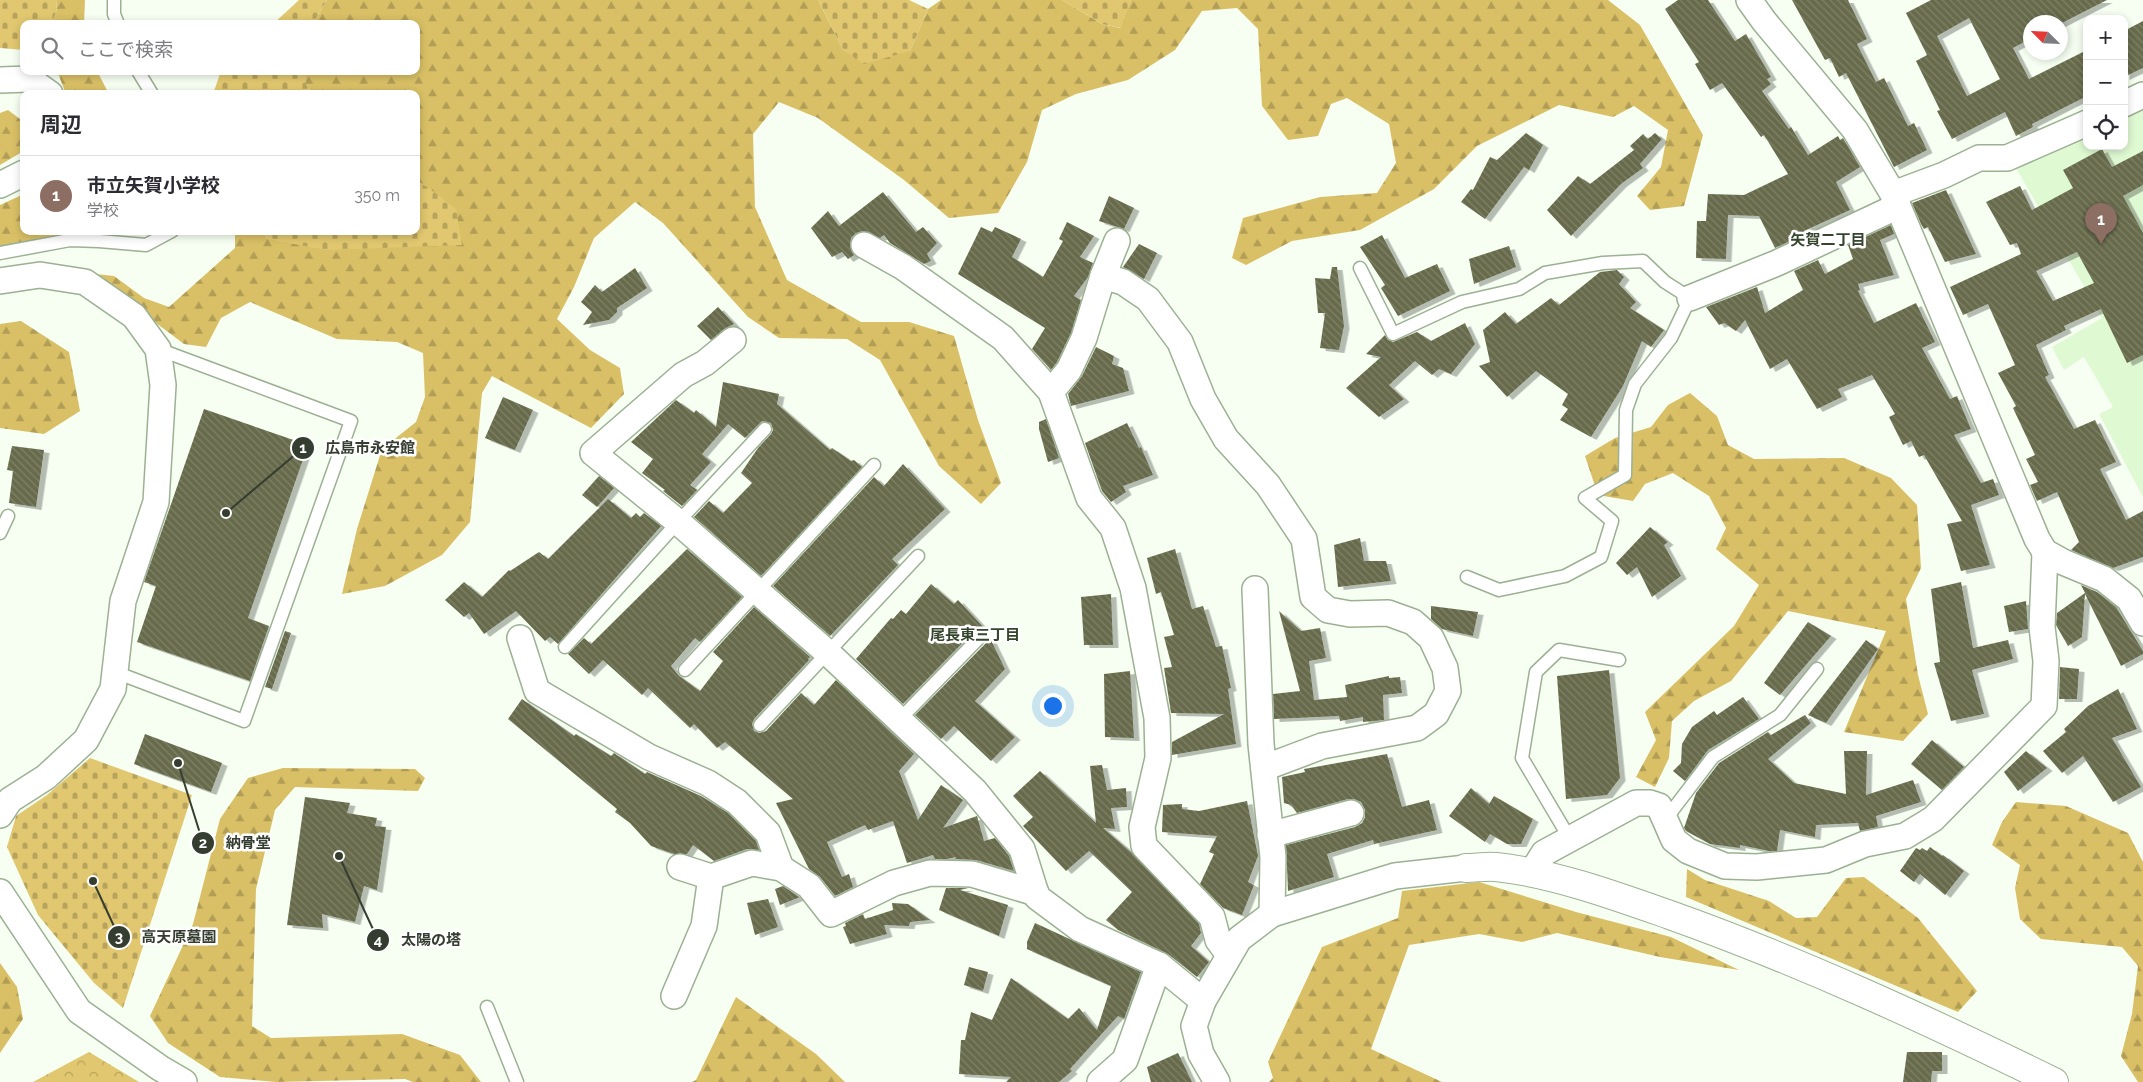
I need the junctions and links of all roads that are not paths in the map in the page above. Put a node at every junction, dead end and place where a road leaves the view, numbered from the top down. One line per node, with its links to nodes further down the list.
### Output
1 (114, 0): 3 (lane)
2 (1749, 0): 13 (street)
3 (116, 20)
4 (140, 75): 7 (lane)
5 (0, 80): 6 (street)
6 (44, 90)
7 (150, 90)
8 (2143, 95): 9 (street)
9 (2128, 102)
10 (2083, 125): 13 (street)
11 (20, 175): 12 (street)
12 (0, 184)
13 (1896, 200): 21 (street); 30 (street)
14 (165, 235): 17 (lane)
15 (1117, 241): 19 (street)
16 (864, 245): 24 (street)
17 (0, 253)
18 (1360, 268): 21 (lane)
19 (1103, 276): 24 (street); 46 (street)
20 (0, 281): 23 (street)
21 (1690, 298): 32 (lane)
22 (733, 340): 28 (street)
23 (158, 348): 43 (street); 43 (lane)
24 (1050, 392): 60 (street)
25 (765, 429): 28 (lane)
26 (874, 465): 34 (lane)
27 (8, 516): 29 (lane)
28 (678, 522): 34 (street); 38 (lane)
29 (0, 533)
30 (2045, 552): 35 (street); 49 (street)
31 (918, 556): 39 (lane)
32 (1467, 577)
33 (1254, 590): 46 (street)
34 (758, 592): 39 (street); 42 (lane)
35 (2143, 623)
36 (981, 636): 44 (lane)
37 (520, 638): 53 (street)
38 (565, 647)
39 (829, 654): 44 (street); 45 (lane)
40 (1618, 660): 51 (lane)
41 (1817, 669): 49 (lane)
42 (685, 670)
43 (115, 672): 48 (street)
44 (900, 719): 58 (street)
45 (760, 725)
46 (1264, 768): 50 (street)
47 (1350, 813): 50 (street)
48 (0, 815)
49 (1665, 820): 51 (street)
50 (1270, 835): 59 (street)
51 (1570, 839): 55 (street)
52 (680, 867): 56 (street)
53 (780, 868): 56 (street); 58 (street)
54 (1466, 868): 55 (street); 59 (street)
55 (1532, 872): 69 (street)
56 (711, 877): 62 (street)
57 (0, 892): 65 (street)
58 (1036, 893): 61 (street)
59 (1272, 914): 60 (street)
60 (1230, 955): 63 (street)
61 (1159, 965): 63 (street); 67 (street)
62 (674, 996)
63 (1202, 1001): 68 (street)
64 (487, 1007): 66 (lane)
65 (184, 1082)
66 (517, 1082)
67 (1100, 1082)
68 (1217, 1082)
69 (2054, 1082)

